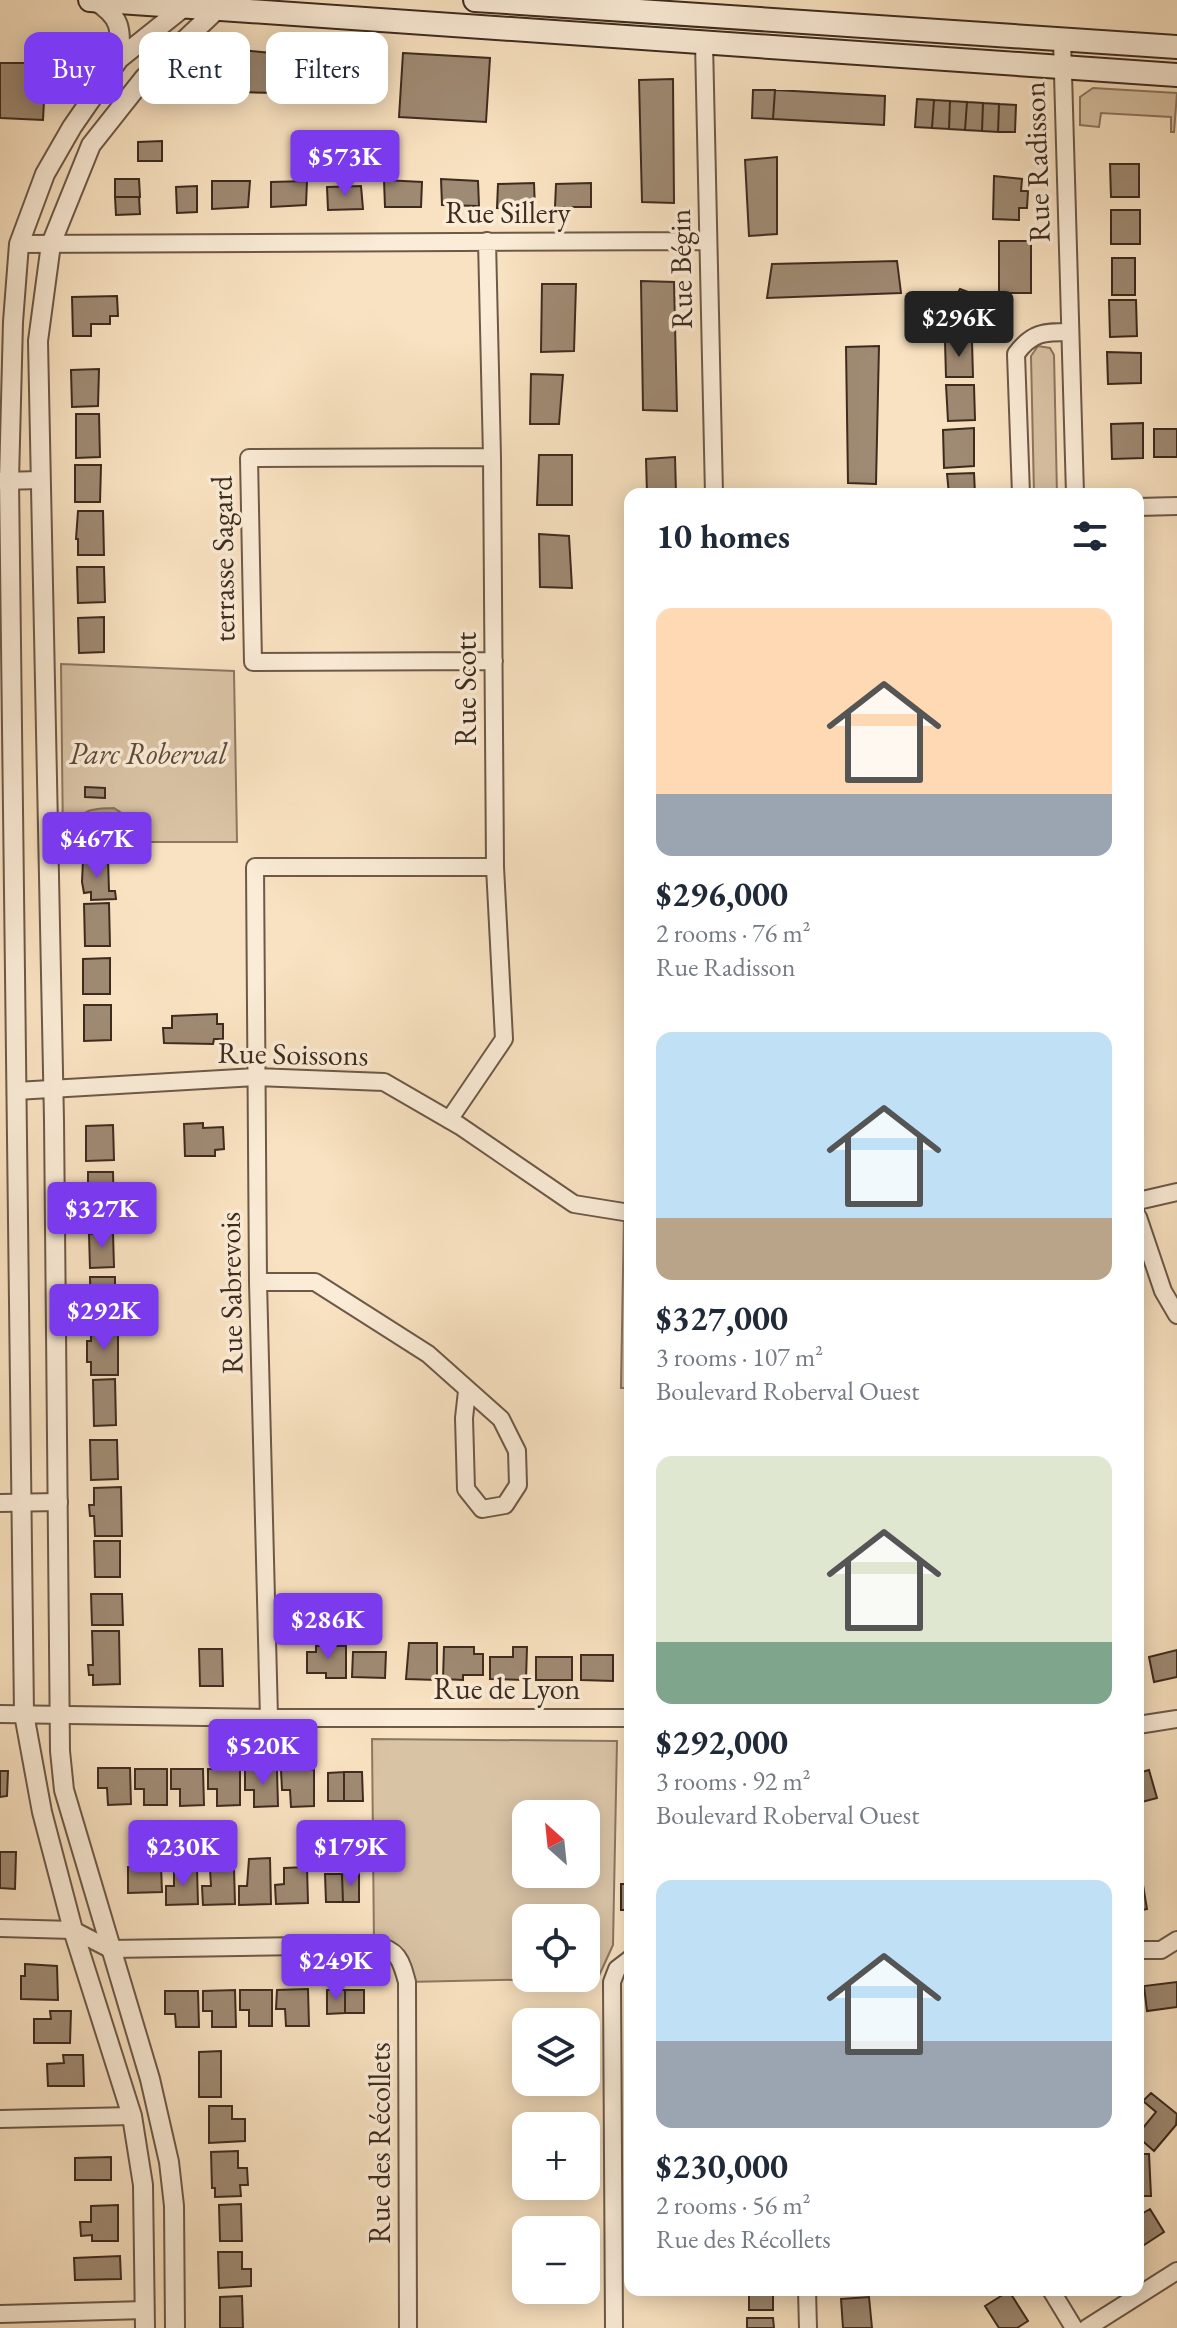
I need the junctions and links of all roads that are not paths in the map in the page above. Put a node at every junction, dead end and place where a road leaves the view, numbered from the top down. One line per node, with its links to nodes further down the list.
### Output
1 (92, 0): 3 (main road); 5 (street)
2 (475, 0): 6 (main road)
3 (189, 3): 4 (main road); 9 (street)
4 (223, 4): 7 (main road); 16 (street)
5 (119, 32)
6 (1062, 39): 8 (main road); 10 (street, Rue Radisson)
7 (704, 43): 10 (main road); 14 (street, Rue Bégin)
8 (1177, 47)
9 (123, 56)
10 (1063, 67): 11 (main road); 17 (street, Rue Radisson)
11 (1177, 75)
12 (88, 104): 15 (street)
13 (487, 241): 14 (street, Rue Sillery); 16 (street, Rue Sillery); 18 (street, Rue Scott)
14 (708, 241): 21 (street, Rue Bégin)
15 (19, 244): 16 (street, Rue Sillery); 19 (street)
16 (51, 244): 20 (street)
17 (1070, 332): 22 (street); 23 (street, Rue Radisson)
18 (492, 457): 26 (street, Rue Scott); 26 (street, terrasse Sagard)
19 (4, 480): 20 (street); 30 (street)
20 (41, 480): 29 (street)
21 (714, 488)
22 (1021, 488)
23 (1075, 488)
24 (1177, 506): 25 (street)
25 (1144, 507)
26 (494, 661): 27 (street, Rue Scott)
27 (495, 867): 28 (street, Rue Sabrevois); 31 (street, Rue Scott)
28 (256, 1077): 29 (street, Rue Soissons); 31 (street, Rue Soissons); 36 (street, Rue Sabrevois)
29 (54, 1090): 30 (street, Rue Soissons); 40 (street)
30 (16, 1091): 39 (street)
31 (449, 1120): 34 (street, Rue Soissons)
32 (1177, 1192): 33 (street)
33 (1144, 1200)
34 (624, 1212)
35 (1144, 1235): 37 (street)
36 (258, 1282): 38 (street); 45 (street, Rue Sabrevois)
37 (1177, 1315)
38 (467, 1391): 38 (street)
39 (21, 1502): 40 (street); 41 (street); 43 (street)
40 (59, 1502): 44 (street)
41 (0, 1503)
42 (0, 1714): 43 (street, Rue de Lyon)
43 (24, 1714): 44 (street, Rue de Lyon); 50 (street)
44 (59, 1715): 45 (street, Rue de Lyon); 52 (street)
45 (269, 1718): 46 (street, Rue de Lyon)
46 (624, 1718)
47 (1177, 1719): 48 (street)
48 (1144, 1724)
49 (0, 1928): 50 (street)
50 (73, 1930): 52 (street, Rue des Récollets); 55 (street)
51 (1177, 1940): 53 (street)
52 (110, 1949): 64 (street); 65 (street, Rue des Récollets)
53 (1144, 1950)
54 (624, 1964): 66 (street)
55 (132, 2116): 56 (street); 63 (street)
56 (0, 2119)
57 (1177, 2271): 58 (street)
58 (1144, 2292)
59 (807, 2296): 67 (street)
60 (1055, 2296): 68 (street)
61 (1138, 2296): 69 (street)
62 (0, 2314): 63 (street)
63 (145, 2319)
64 (175, 2328)
65 (408, 2328)
66 (614, 2328)
67 (808, 2328)
68 (1074, 2328)
69 (1087, 2328)

